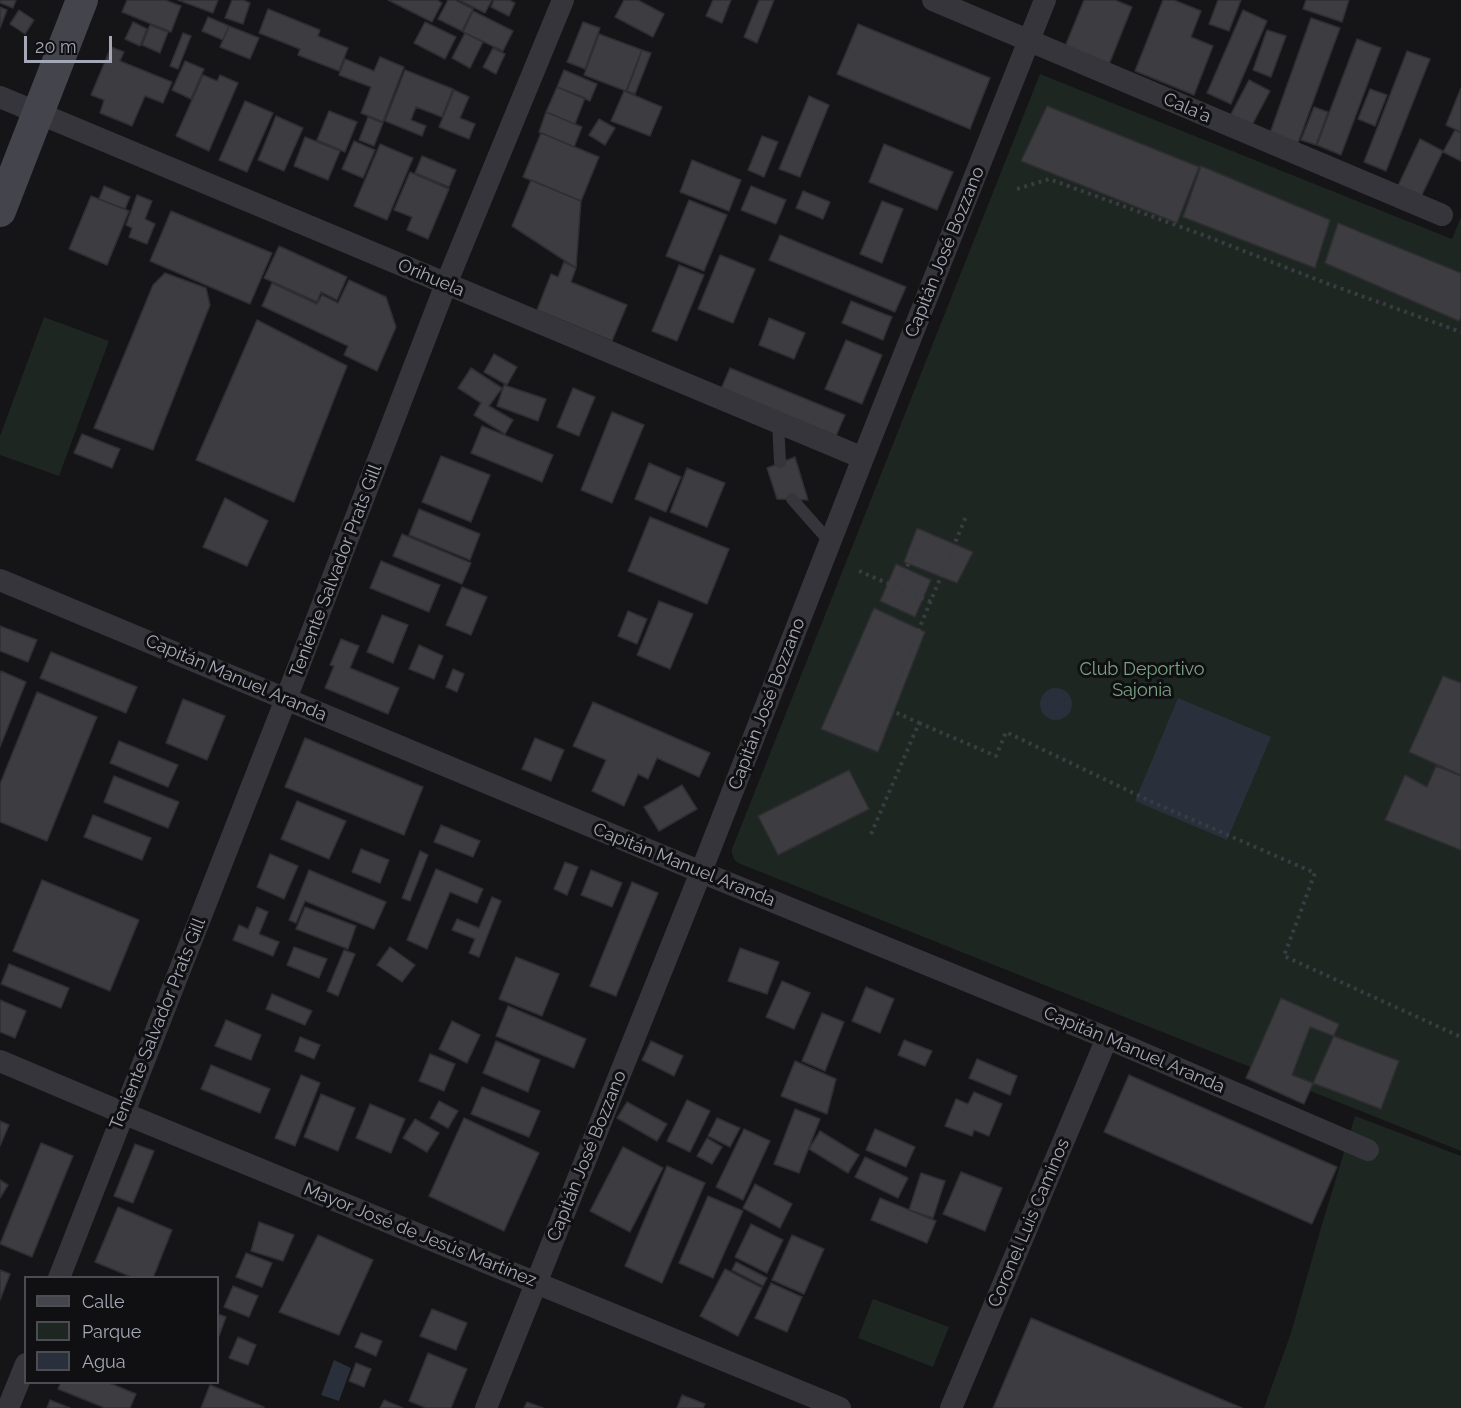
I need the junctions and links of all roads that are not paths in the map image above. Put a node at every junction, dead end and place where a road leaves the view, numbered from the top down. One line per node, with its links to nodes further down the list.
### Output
1 (82, 0): 7 (street)
2 (562, 0): 10 (street, Teniente Salvador Prats Gill)
3 (933, 0): 5 (street, Cala'a)
4 (1045, 0): 5 (street, Capitán José Bozzano)
5 (1029, 41): 9 (street, Cala'a); 12 (street, Capitán José Bozzano)
6 (0, 97): 7 (street, Orihuela)
7 (37, 113): 8 (street); 10 (street, Orihuela)
8 (0, 211)
9 (1442, 215)
10 (446, 284): 11 (street, Orihuela); 17 (street, Teniente Salvador Prats Gill)
11 (777, 422): 12 (street, Orihuela); 13 (lane)
12 (863, 458): 15 (street, Capitán José Bozzano)
13 (780, 462)
14 (792, 499): 15 (lane)
15 (830, 542): 18 (street, Capitán José Bozzano)
16 (0, 580): 17 (street, Capitán Manuel Aranda)
17 (286, 699): 18 (street, Capitán Manuel Aranda); 21 (street, Teniente Salvador Prats Gill)
18 (701, 872): 19 (street, Capitán Manuel Aranda); 24 (street, Capitán José Bozzano)
19 (1107, 1038): 22 (street, Capitán Manuel Aranda); 29 (street, Coronel Luis Caminos)
20 (0, 1061): 21 (street, Mayor José de Jesús Martínez)
21 (123, 1113): 23 (street, Teniente Salvador Prats Gill); 24 (street, Mayor José de Jesús Martínez)
22 (1368, 1150)
23 (60, 1276)
24 (536, 1283): 27 (street, Capitán José Bozzano); 28 (street, Mayor José de Jesús Martínez)
25 (24, 1369): 26 (street)
26 (8, 1408)
27 (486, 1408)
28 (840, 1408)
29 (951, 1408)

